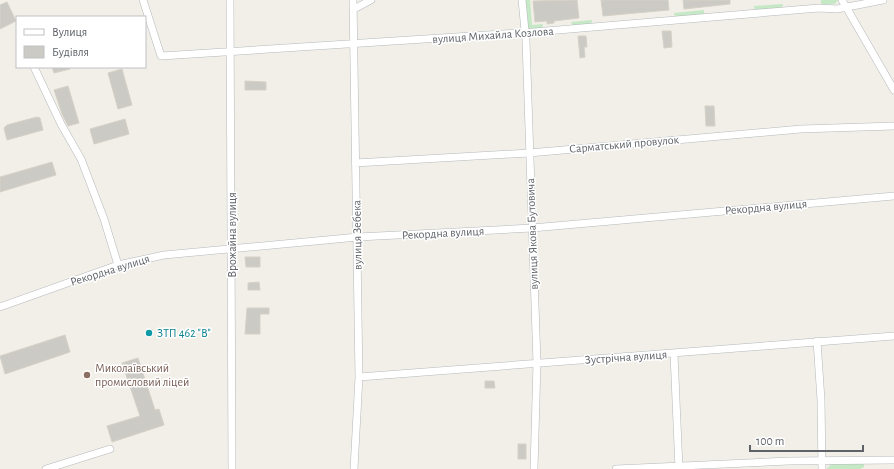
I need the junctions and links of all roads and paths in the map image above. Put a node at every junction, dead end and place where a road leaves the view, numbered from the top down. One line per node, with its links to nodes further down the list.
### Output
1 (143, 0): 12 (street, вулиця Михайла Козлова)
2 (230, 0): 12 (street, Врожайна вулиця)
3 (353, 0): 9 (street, вулиця Зебека)
4 (371, 0): 9 (street)
5 (522, 0): 10 (street, вулиця Якова Бутовича)
6 (842, 0): 8 (street)
7 (883, 0): 8 (street, вулиця Михайла Козлова)
8 (846, 7): 10 (street, вулиця Михайла Козлова); 14 (street)
9 (354, 9): 11 (street, вулиця Зебека)
10 (525, 33): 11 (street, вулиця Михайла Козлова); 16 (street, вулиця Якова Бутовича)
11 (354, 44): 12 (street, вулиця Михайла Козлова); 17 (street, вулиця Зебека)
12 (232, 50): 21 (street, Врожайна вулиця)
13 (35, 68): 22 (street)
14 (894, 90)
15 (894, 126): 16 (street, Сарматський провулок)
16 (529, 153): 17 (street, Сарматський провулок); 19 (street, вулиця Якова Бутовича)
17 (355, 163): 20 (street, вулиця Зебека)
18 (894, 196): 19 (street, Рекордна вулиця)
19 (532, 228): 20 (street, Рекордна вулиця); 27 (street, вулиця Якова Бутовича)
20 (358, 236): 21 (street, Рекордна вулиця); 28 (street, вулиця Зебека)
21 (232, 249): 22 (street, Рекордна вулиця); 34 (street, Врожайна вулиця)
22 (118, 265): 23 (street, Рекордна вулиця)
23 (0, 307)
24 (894, 336): 25 (street, Зустрічна вулиця)
25 (817, 341): 26 (street, Зустрічна вулиця); 30 (street)
26 (674, 354): 27 (street, Зустрічна вулиця); 32 (street)
27 (537, 363): 28 (street, Зустрічна вулиця); 36 (street, вулиця Якова Бутовича)
28 (359, 377): 35 (street, вулиця Зебека)
29 (110, 449): 33 (street)
30 (823, 460): 31 (street); 32 (street); 38 (street)
31 (894, 460)
32 (679, 468): 37 (street)
33 (46, 469)
34 (232, 469)
35 (354, 469)
36 (534, 469)
37 (616, 469)
38 (822, 469)

